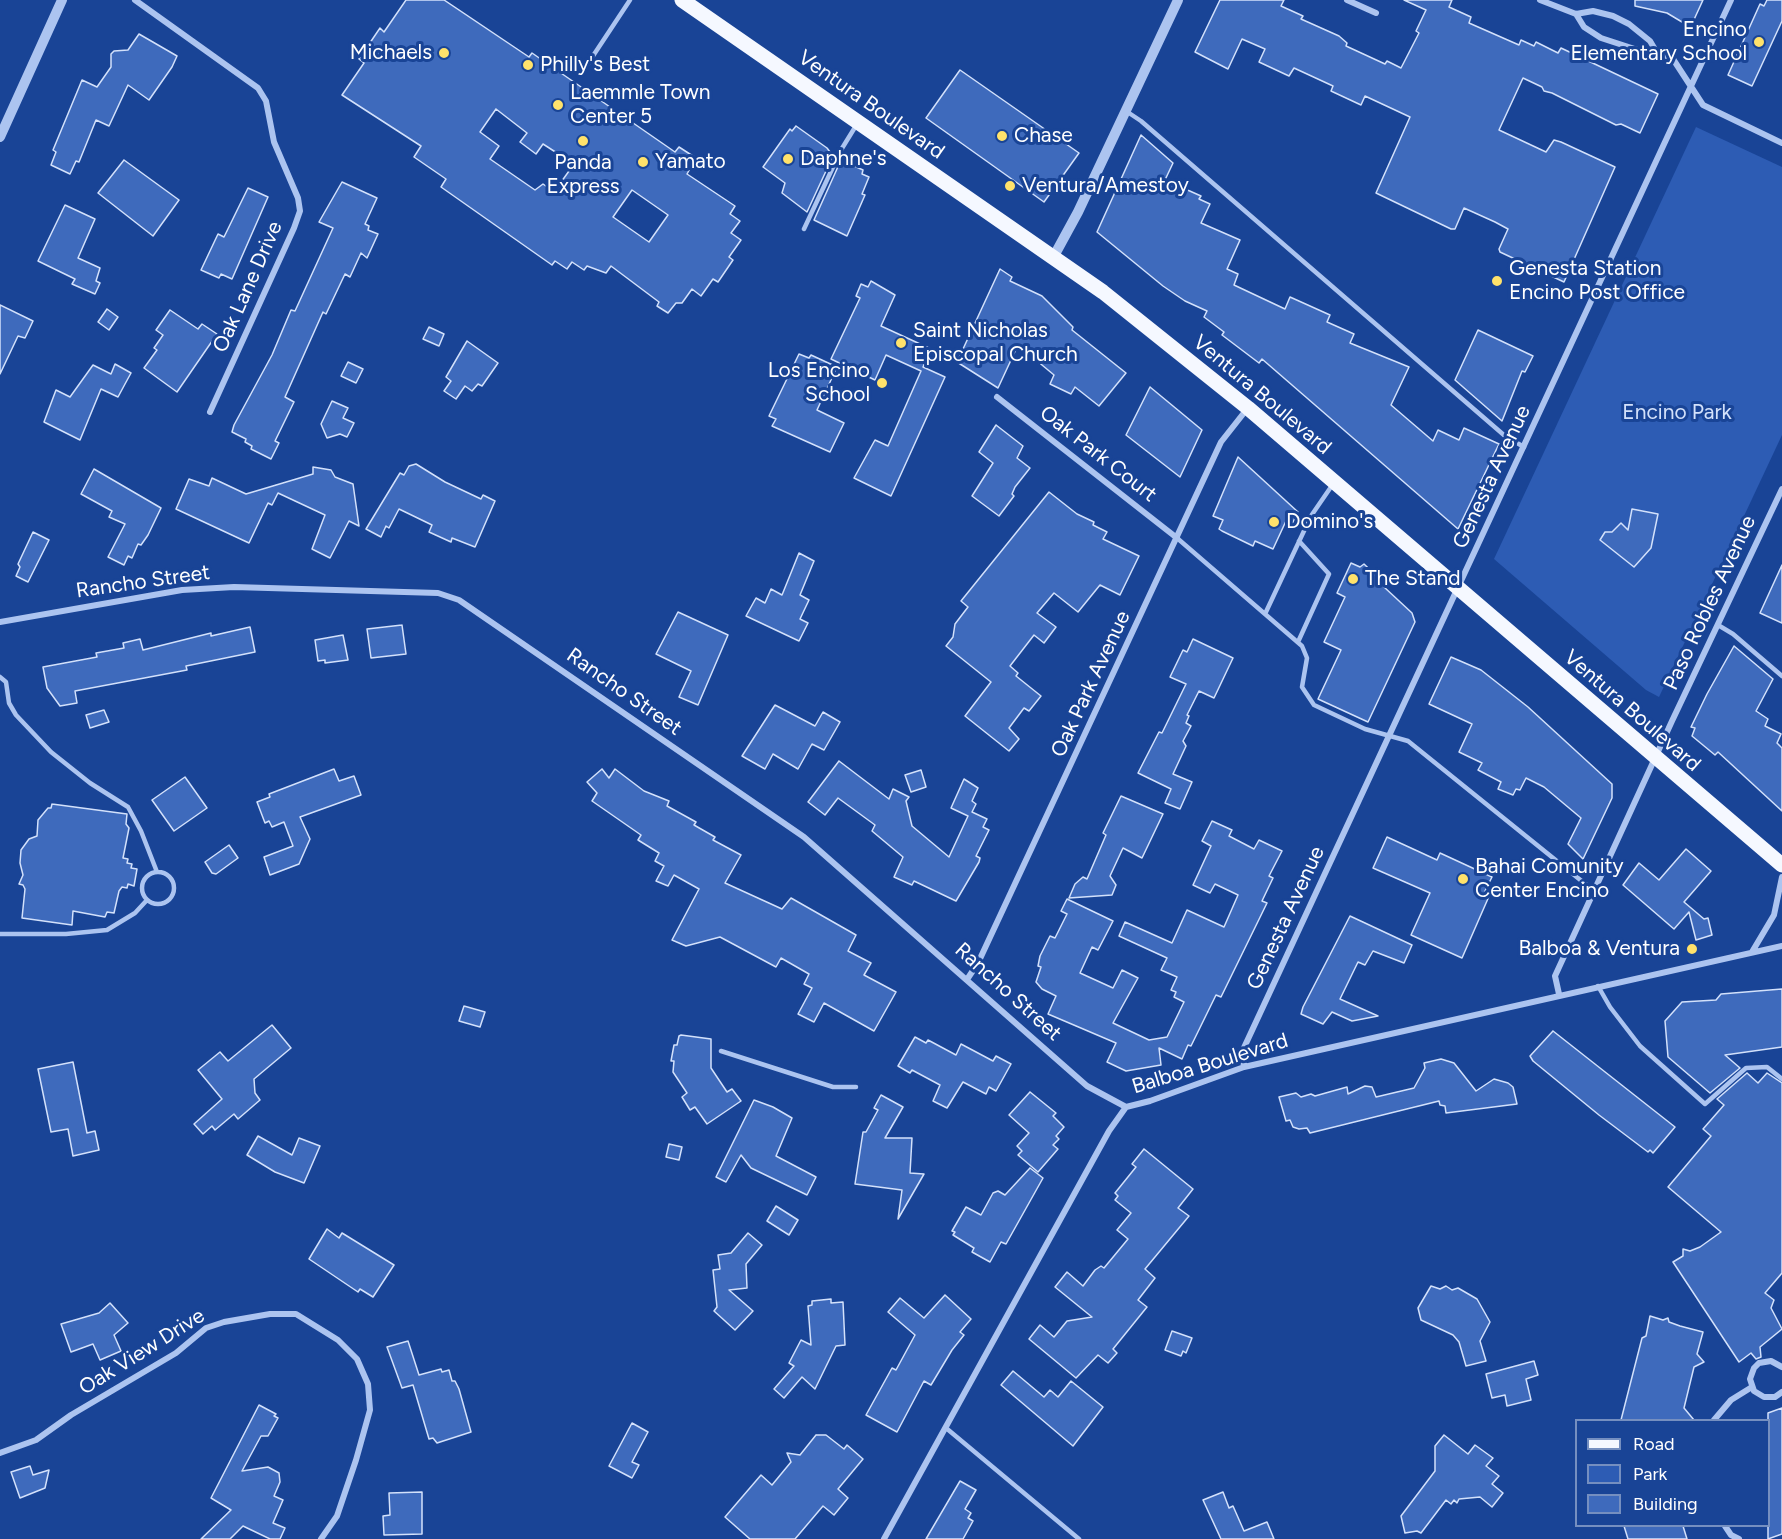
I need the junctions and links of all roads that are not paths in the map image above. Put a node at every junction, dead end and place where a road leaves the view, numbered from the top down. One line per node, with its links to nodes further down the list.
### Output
1 (62, 0): 16 (street)
2 (135, 0): 22 (street, Oak Lane Drive)
3 (630, 0): 12 (lane)
4 (682, 0): 15 (main road, Ventura Boulevard)
5 (1178, 0): 14 (street)
6 (1347, 0): 9 (street)
7 (1540, 0): 10 (street)
8 (1731, 0): 13 (street, Genesta Avenue)
9 (1376, 14)
10 (1576, 14): 11 (street); 11 (street)
11 (1656, 51): 13 (street)
12 (586, 65)
13 (1691, 86): 17 (street); 23 (street, Genesta Avenue)
14 (1126, 111): 19 (street); 23 (lane)
15 (859, 122): 18 (lane); 19 (main road, Ventura Boulevard)
16 (0, 137)
17 (1782, 142)
18 (804, 229)
19 (1054, 256): 21 (main road, Ventura Boulevard)
20 (997, 397): 26 (street, Oak Park Court)
21 (1248, 408): 24 (main road, Ventura Boulevard); 26 (street, Oak Park Avenue)
22 (210, 412)
23 (1524, 447): 28 (street, Genesta Avenue)
24 (1335, 482): 27 (lane); 28 (main road, Ventura Boulevard)
25 (1782, 489): 31 (street, Paso Robles Avenue)
26 (1177, 538): 29 (lane); 47 (street, Oak Park Avenue)
27 (1299, 541): 29 (lane); 32 (lane)
28 (1458, 587): 37 (street, Genesta Avenue); 38 (main road, Ventura Boulevard)
29 (1265, 614): 32 (lane)
30 (0, 622): 47 (street, Rancho Street)
31 (1718, 625): 33 (lane); 38 (street, Paso Robles Avenue)
32 (1298, 642): 37 (lane)
33 (1782, 676)
34 (0, 677): 35 (lane)
35 (7, 690): 36 (lane); 40 (lane)
36 (0, 691)
37 (1389, 735): 42 (lane); 51 (street, Genesta Avenue)
38 (1655, 759): 39 (main road, Ventura Boulevard); 42 (street, Paso Robles Avenue)
39 (1782, 865)
40 (157, 872): 43 (lane); 43 (lane)
41 (1782, 877): 46 (street)
42 (1594, 891): 49 (street, Paso Robles Avenue)
43 (147, 900): 44 (lane)
44 (0, 934)
45 (1782, 946): 46 (street, Balboa Boulevard)
46 (1752, 952): 48 (street, Balboa Boulevard)
47 (968, 978): 54 (street, Rancho Street)
48 (1598, 986): 49 (street, Balboa Boulevard); 52 (lane)
49 (1559, 994): 51 (street, Balboa Boulevard)
50 (721, 1051): 53 (lane)
51 (1244, 1067): 54 (street, Balboa Boulevard)
52 (1782, 1079)
53 (856, 1087)
54 (1126, 1107): 59 (street, Balboa Boulevard)
55 (1782, 1366): 56 (street)
56 (1752, 1388): 57 (street); 58 (street)
57 (1782, 1392)
58 (1715, 1419)
59 (946, 1428): 63 (street, Balboa Boulevard); 64 (lane)
60 (0, 1453): 62 (street, Oak View Drive)
61 (1726, 1527): 65 (street)
62 (321, 1539)
63 (884, 1539)
64 (1079, 1539)
65 (1739, 1539)

